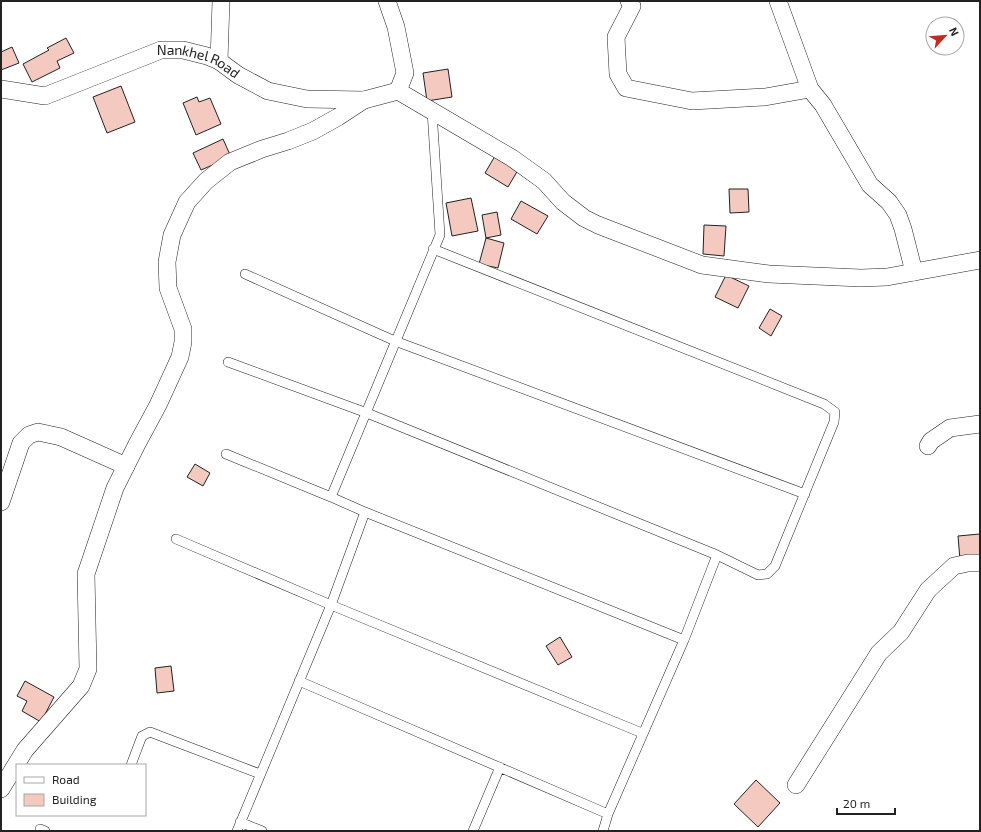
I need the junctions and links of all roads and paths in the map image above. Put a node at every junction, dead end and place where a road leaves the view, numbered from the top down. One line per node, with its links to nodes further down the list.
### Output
1 (221, 1): 5 (street)
2 (387, 1): 8 (street)
3 (629, 1): 7 (street)
4 (778, 1): 7 (street)
5 (218, 61): 6 (street, Nankhel Road); 9 (street, Nankhel Road)
6 (1, 89)
7 (810, 89): 13 (street)
8 (398, 91): 9 (street, Nankhel Road); 10 (street)
9 (364, 100): 21 (street)
10 (432, 111): 11 (lane); 13 (street)
11 (433, 249): 15 (lane); 22 (lane)
12 (980, 260): 13 (street)
13 (914, 272)
14 (245, 274): 15 (lane)
15 (395, 341): 17 (lane); 22 (lane)
16 (228, 362): 17 (lane)
17 (367, 413): 23 (lane); 27 (lane)
18 (980, 424): 19 (street)
19 (928, 446)
20 (226, 454): 23 (lane)
21 (126, 466): 24 (street); 33 (street)
22 (806, 494): 27 (lane)
23 (331, 496): 25 (lane)
24 (1, 502)
25 (365, 512): 29 (lane); 30 (lane)
26 (176, 539): 29 (lane)
27 (717, 555): 30 (lane)
28 (980, 563): 38 (street)
29 (330, 605): 31 (lane); 32 (lane)
30 (684, 640): 32 (lane)
31 (299, 681): 36 (lane); 37 (lane)
32 (642, 733): 40 (lane)
33 (16, 764)
34 (131, 764): 37 (lane)
35 (16, 765): 39 (street)
36 (500, 767): 40 (lane); 43 (lane)
37 (260, 774): 41 (lane)
38 (796, 785)
39 (1, 789)
40 (608, 814): 44 (lane)
41 (238, 827): 42 (lane)
42 (262, 831)
43 (473, 831)
44 (603, 831)

